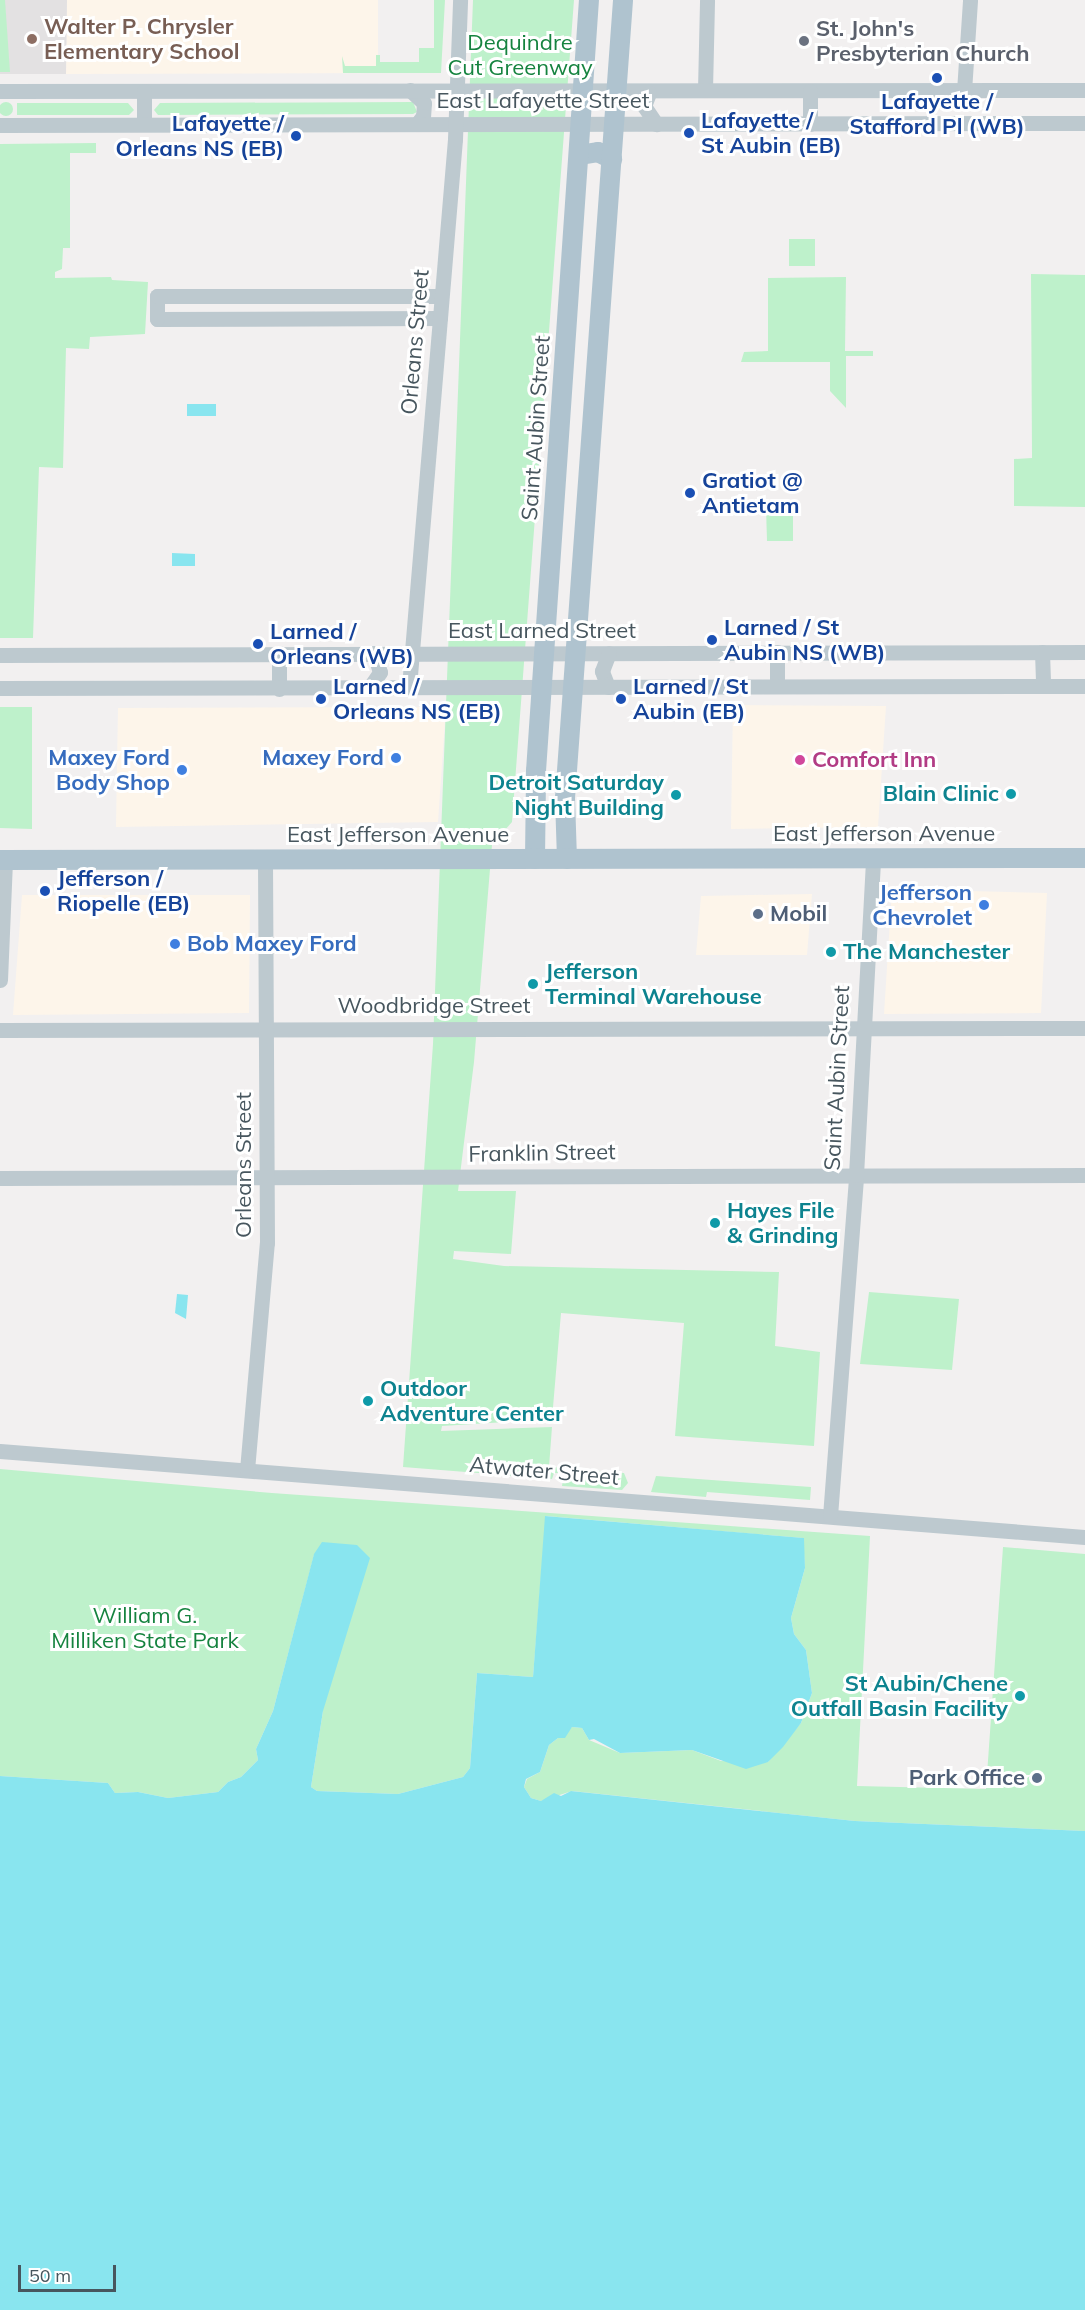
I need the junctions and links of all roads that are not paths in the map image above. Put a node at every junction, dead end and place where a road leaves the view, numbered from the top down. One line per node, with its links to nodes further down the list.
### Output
1 (460, 0): 12 (street, Orleans Street)
2 (589, 0): 6 (main road, Saint Aubin Street)
3 (623, 0): 7 (main road)
4 (707, 0): 9 (street)
5 (970, 0): 14 (street)
6 (586, 54): 7 (main road); 18 (main road, Saint Aubin Street)
7 (620, 57): 16 (main road)
8 (410, 90): 12 (street, East Lafayette Street); 15 (street, East Lafayette Street); 24 (street)
9 (705, 90): 13 (street, East Lafayette Street); 17 (street, East Lafayette Street)
10 (1085, 90): 14 (street, East Lafayette Street)
11 (0, 91): 15 (street, East Lafayette Street)
12 (456, 91): 18 (street, East Lafayette Street); 19 (street, Orleans Street)
13 (810, 91): 14 (street, East Lafayette Street); 21 (street)
14 (964, 91)
15 (144, 92): 23 (street)
16 (617, 93): 17 (street, East Lafayette Street); 18 (street, East Lafayette Street); 25 (main road)
17 (649, 93): 26 (street)
18 (584, 94): 20 (main road, Saint Aubin Street)
19 (456, 122): 20 (street, East Lafayette Street); 24 (street, East Lafayette Street); 31 (street, Orleans Street)
20 (581, 123): 25 (street, East Lafayette Street); 28 (main road, Saint Aubin Street)
21 (810, 123): 22 (street, East Lafayette Street); 26 (street, East Lafayette Street)
22 (1085, 123)
23 (144, 124): 24 (street, East Lafayette Street); 27 (street, East Lafayette Street)
24 (417, 124)
25 (616, 124): 26 (street, East Lafayette Street); 29 (main road)
26 (656, 124)
27 (0, 125)
28 (579, 155): 29 (main road); 34 (main road, Saint Aubin Street)
29 (612, 159): 35 (main road)
30 (292, 296): 31 (street); 33 (street); 33 (street)
31 (441, 296): 32 (street, Orleans Street)
32 (440, 318): 33 (street); 42 (street, Orleans Street)
33 (292, 319)
34 (563, 385): 35 (main road); 36 (main road, Saint Aubin Street)
35 (597, 387): 37 (main road)
36 (547, 618): 37 (main road); 43 (main road, Saint Aubin Street)
37 (580, 620): 44 (main road)
38 (777, 652): 39 (street, East Larned Street); 45 (street, East Larned Street); 48 (street)
39 (1042, 652): 40 (street, East Larned Street); 49 (street)
40 (1085, 652)
41 (374, 653): 42 (street, East Larned Street); 46 (street, East Larned Street); 51 (street)
42 (413, 653): 43 (street, East Larned Street); 52 (street, Orleans Street)
43 (544, 653): 44 (street, East Larned Street); 53 (main road, Saint Aubin Street)
44 (577, 653): 45 (street, East Larned Street); 54 (main road)
45 (609, 653): 55 (street)
46 (279, 654): 47 (street, East Larned Street); 57 (street)
47 (0, 655)
48 (777, 686): 49 (street); 55 (street)
49 (1043, 686): 50 (street)
50 (1085, 686)
51 (370, 687): 52 (street); 57 (street)
52 (409, 687): 53 (street)
53 (542, 687): 54 (street); 58 (main road, Saint Aubin Street)
54 (573, 687): 55 (street); 59 (main road)
55 (608, 687)
56 (0, 688): 57 (street)
57 (279, 689)
58 (540, 718): 59 (main road); 61 (main road, Saint Aubin Street)
59 (571, 722): 60 (main road)
60 (566, 808): 61 (main road); 65 (main road)
61 (537, 809): 64 (main road, Saint Aubin Street)
62 (873, 858): 63 (main road, East Jefferson Avenue); 65 (main road, East Jefferson Avenue); 69 (street, Saint Aubin Street)
63 (1085, 858)
64 (535, 859): 65 (main road, East Jefferson Avenue); 67 (main road, East Jefferson Avenue)
65 (567, 859)
66 (3, 860): 67 (main road, East Jefferson Avenue); 68 (street)
67 (265, 860): 72 (street, Orleans Street)
68 (0, 980)
69 (864, 1027): 70 (street, Woodbridge Street); 72 (street, Woodbridge Street); 73 (street, Saint Aubin Street)
70 (1085, 1028)
71 (0, 1030): 72 (street, Woodbridge Street)
72 (266, 1030): 75 (street, Orleans Street)
73 (856, 1175): 74 (street, Franklin Street); 75 (street, Franklin Street); 79 (street, Saint Aubin Street)
74 (1085, 1175)
75 (267, 1177): 76 (street, Franklin Street); 78 (street, Orleans Street)
76 (0, 1178)
77 (0, 1451): 78 (street, Atwater Street)
78 (247, 1470): 79 (street, Atwater Street)
79 (830, 1516): 80 (street, Atwater Street)
80 (1085, 1537)

